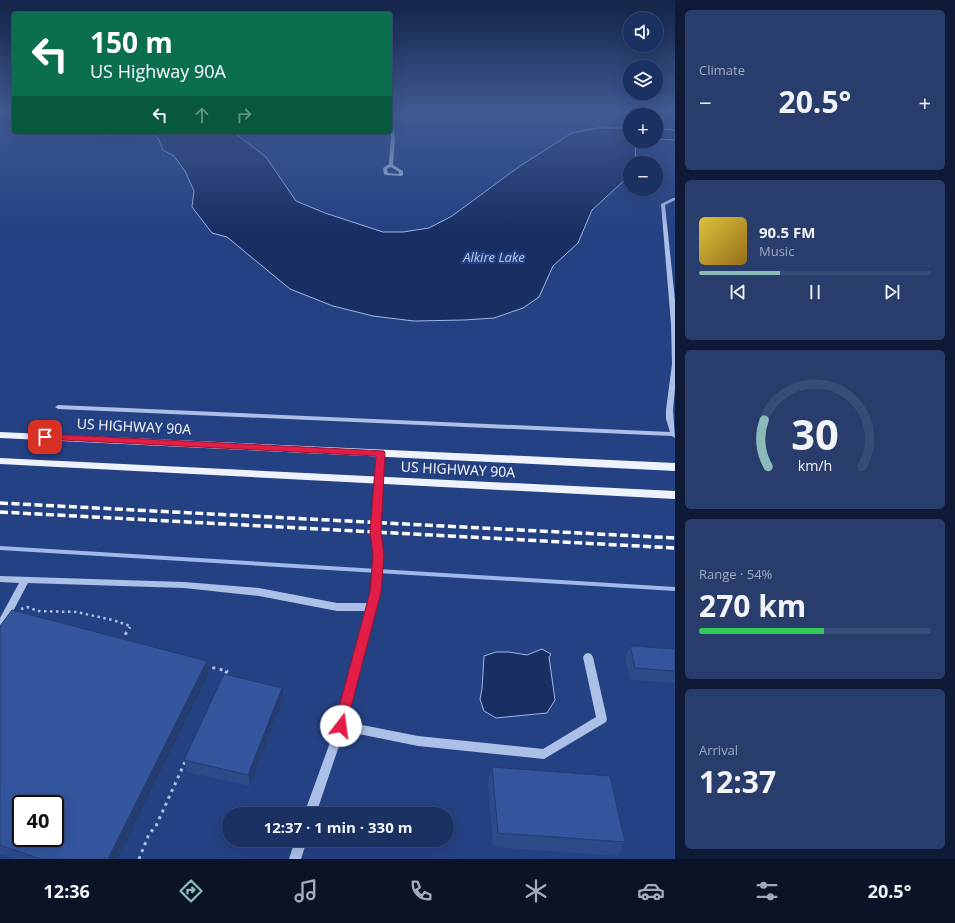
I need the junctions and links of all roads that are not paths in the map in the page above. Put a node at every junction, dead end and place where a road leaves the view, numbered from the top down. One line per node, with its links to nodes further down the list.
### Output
1 (392, 151): 2 (street)
2 (391, 165)
3 (673, 199): 6 (street)
4 (58, 407): 6 (street)
5 (0, 435): 7 (main road, US HIGHWAY 90A)
6 (675, 435)
7 (380, 453): 9 (main road, US HIGHWAY 90A); 10 (street)
8 (0, 461): 10 (main road, US HIGHWAY 90A)
9 (675, 467)
10 (378, 480): 11 (main road, US HIGHWAY 90A); 14 (street)
11 (673, 493)
12 (0, 579): 13 (street)
13 (25, 580): 14 (street); 15 (street)
14 (372, 607): 17 (street)
15 (1, 626)
16 (588, 657): 17 (street)
17 (341, 726): 18 (street)
18 (312, 807)
19 (299, 847): 20 (street)
20 (295, 859)

